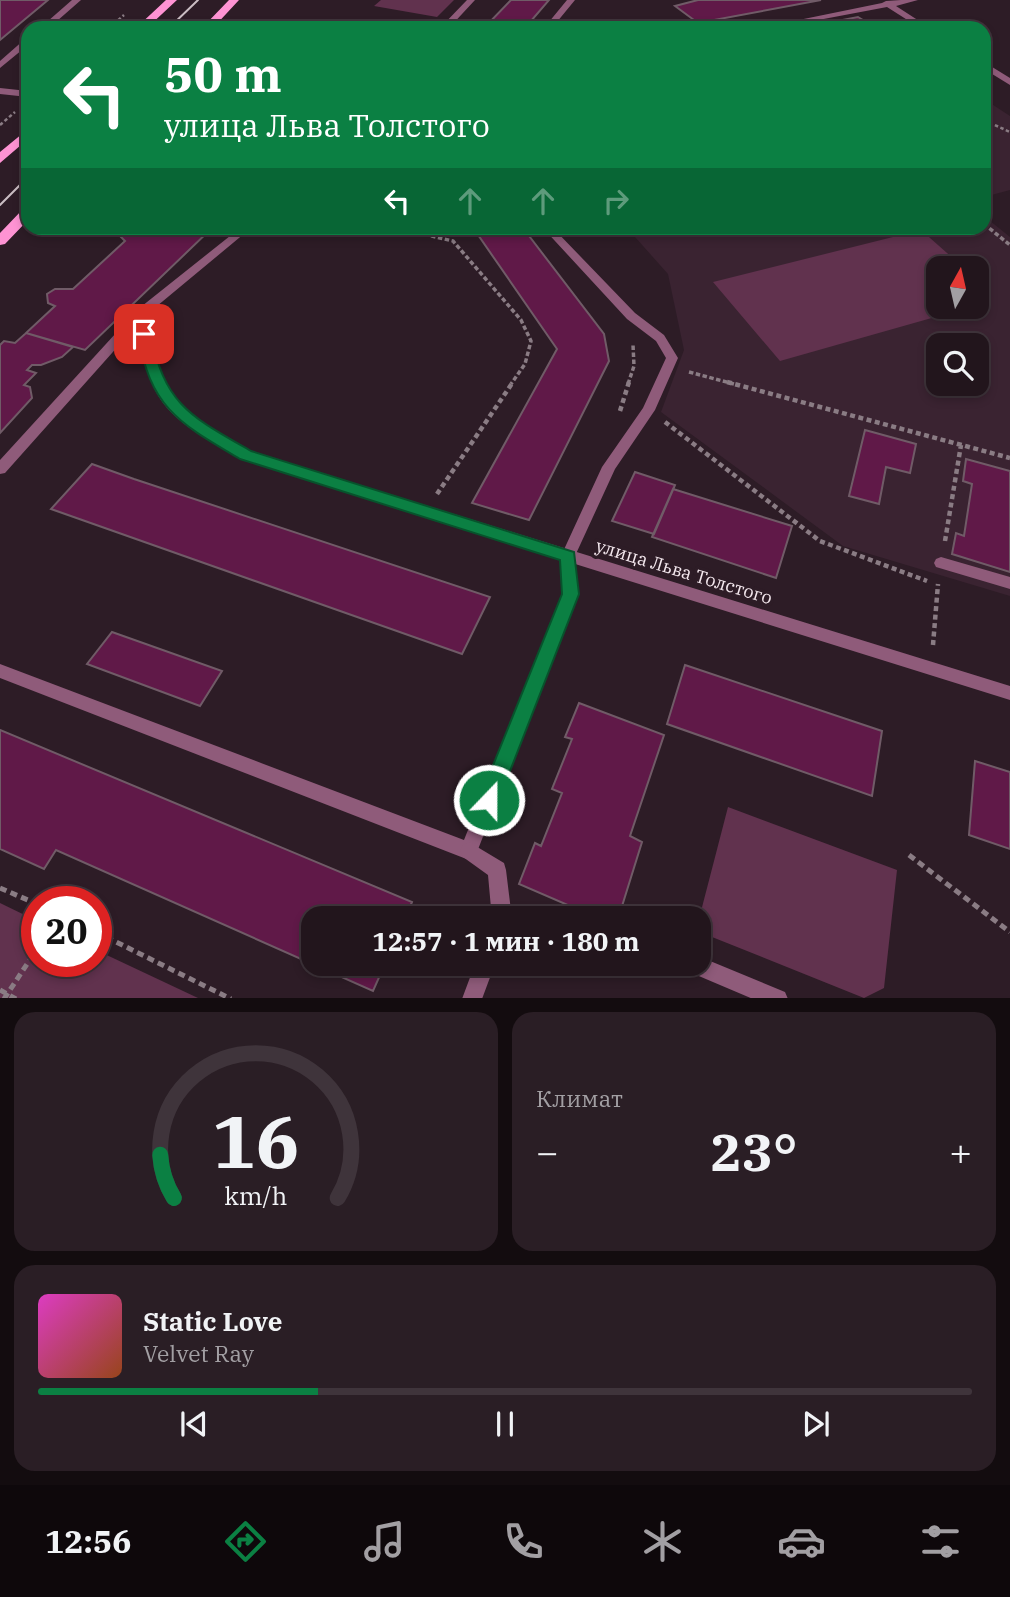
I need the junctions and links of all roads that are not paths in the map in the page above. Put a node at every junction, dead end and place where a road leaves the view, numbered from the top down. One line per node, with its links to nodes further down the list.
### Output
1 (77, 0): 8 (street)
2 (172, 0): 9 (main road)
3 (234, 0): 10 (main road)
4 (471, 0): 11 (street)
5 (572, 0): 12 (street)
6 (914, 0): 7 (street)
7 (885, 2): 13 (street); 14 (street)
8 (52, 21)
9 (149, 21)
10 (214, 21)
11 (451, 21)
12 (554, 21)
13 (796, 21)
14 (915, 21)
15 (21, 47): 16 (street)
16 (0, 65)
17 (991, 70): 18 (street)
18 (1010, 82)
19 (0, 91): 20 (street)
20 (21, 93)
21 (21, 140): 22 (main road)
22 (0, 159)
23 (21, 219): 26 (main road)
24 (237, 235): 27 (street)
25 (555, 235): 29 (street)
26 (0, 241)
27 (141, 313): 28 (street); 29 (street, улица Льва Толстого)
28 (0, 469)
29 (568, 556): 33 (street, улица Льва Толстого); 34 (street)
30 (941, 563): 31 (street)
31 (1010, 583)
32 (0, 671): 34 (street)
33 (1010, 693)
34 (468, 851): 35 (street)
35 (502, 906)
36 (711, 971): 39 (street)
37 (481, 976): 38 (street)
38 (472, 998)
39 (776, 998)

